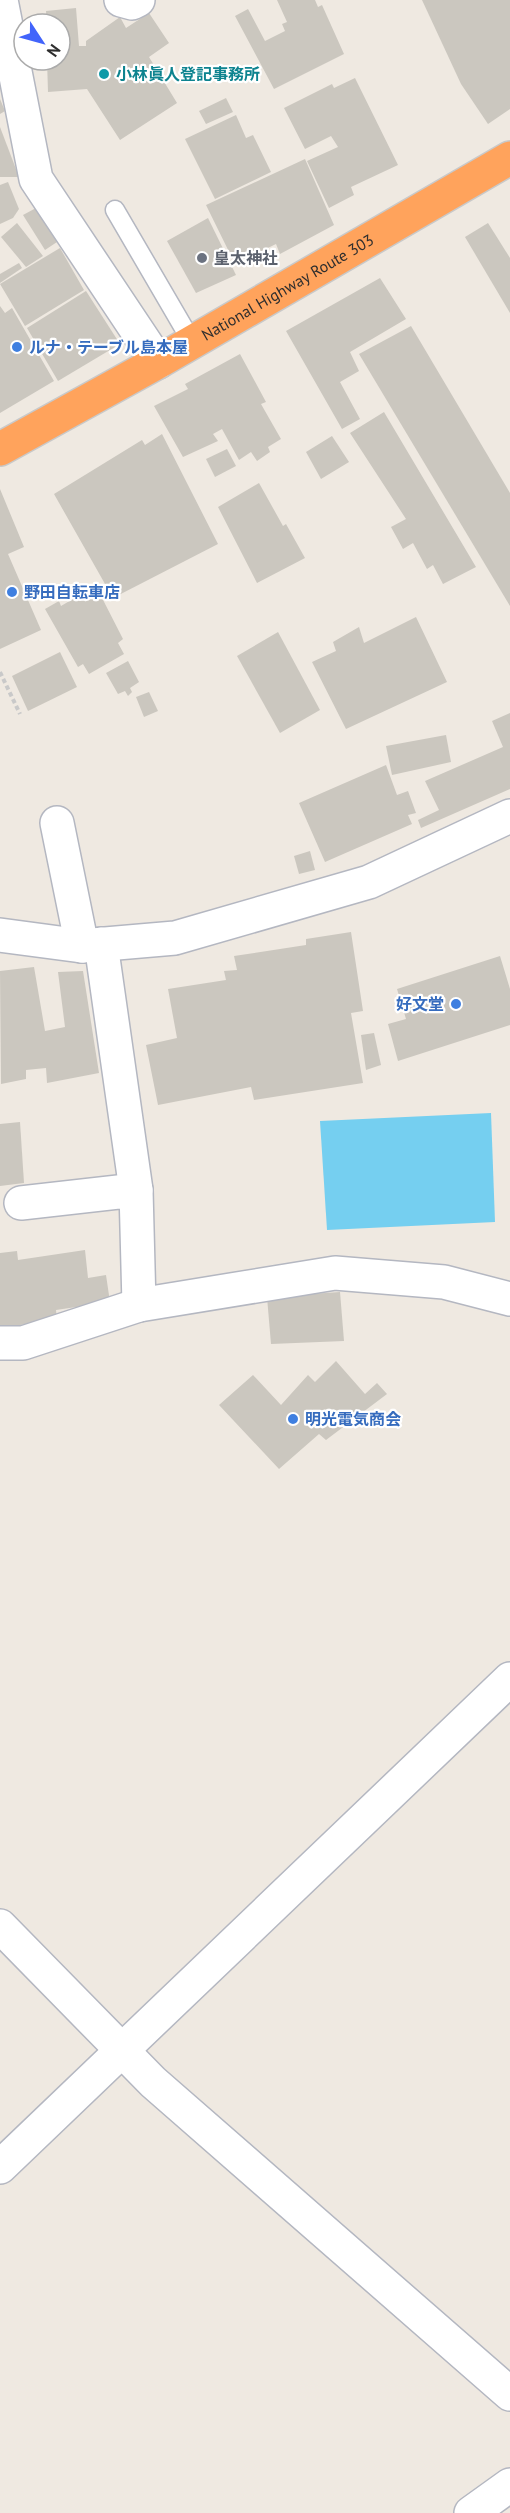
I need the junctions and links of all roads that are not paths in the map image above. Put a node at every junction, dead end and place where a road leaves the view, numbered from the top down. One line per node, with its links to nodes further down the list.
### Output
1 (1, 0): 4 (street)
2 (121, 0): 3 (street)
3 (138, 0)
4 (4, 41): 8 (street)
5 (510, 158): 7 (highway, National Highway Route 303)
6 (115, 210): 7 (lane)
7 (192, 342): 8 (highway, National Highway Route 303)
8 (158, 362): 9 (highway, National Highway Route 303)
9 (0, 449)
10 (510, 816): 13 (street)
11 (57, 823): 13 (street)
12 (0, 935): 13 (street)
13 (91, 945): 14 (street)
14 (136, 1190): 15 (street); 17 (street)
15 (21, 1203)
16 (510, 1299): 17 (street)
17 (139, 1305): 18 (street)
18 (0, 1343)
19 (510, 1679): 21 (street)
20 (0, 1926): 21 (street)
21 (122, 2051): 22 (street); 23 (street)
22 (0, 2167)
23 (510, 2394)
24 (510, 2485): 25 (street)
25 (471, 2513)

